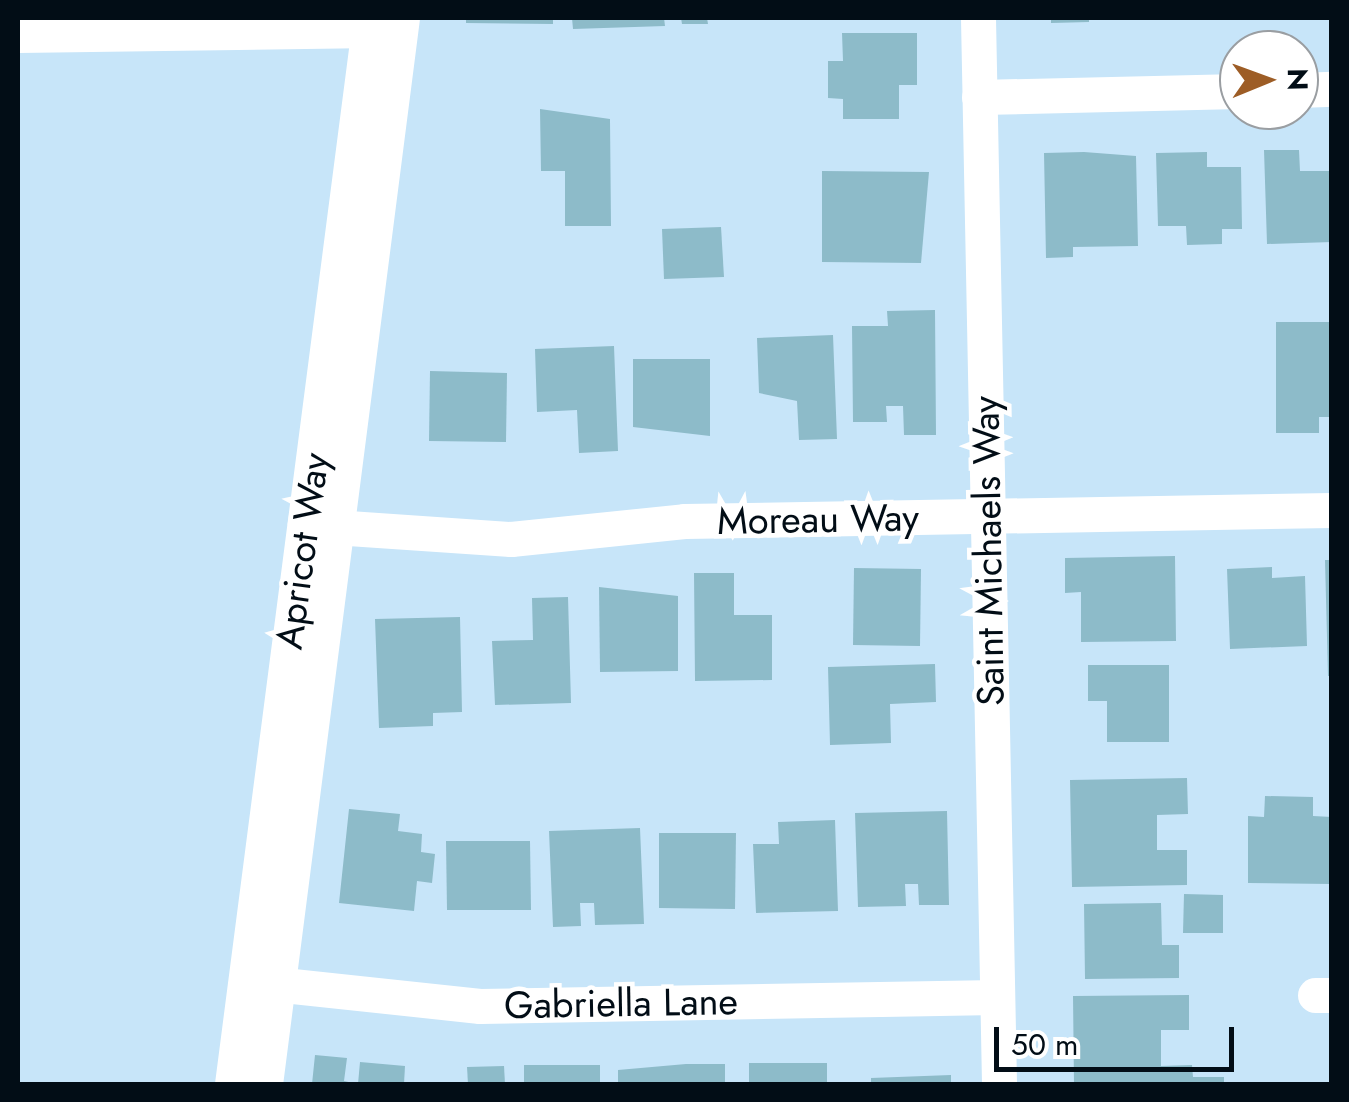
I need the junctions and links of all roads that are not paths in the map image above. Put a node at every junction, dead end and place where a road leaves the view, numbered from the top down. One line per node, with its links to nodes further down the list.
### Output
1 (978, 18): 5 (street, Saint Michaels Way)
2 (385, 24): 3 (street); 8 (street, Apricot Way); 9 (street, Apricot Way)
3 (18, 35)
4 (1219, 92): 5 (street)
5 (980, 97): 7 (street, Saint Michaels Way)
6 (1332, 510): 7 (street, Moreau Way)
7 (987, 516): 9 (street, Moreau Way); 11 (street, Saint Michaels Way)
8 (305, 525): 9 (street, Moreau Way); 10 (street, Apricot Way)
9 (340, 527): 10 (street, Apricot Way)
10 (262, 983): 11 (street, Gabriella Lane); 12 (street, Apricot Way); 13 (street, Apricot Way)
11 (997, 997): 14 (street, Saint Michaels Way)
12 (232, 1084)
13 (265, 1084)
14 (999, 1084)

